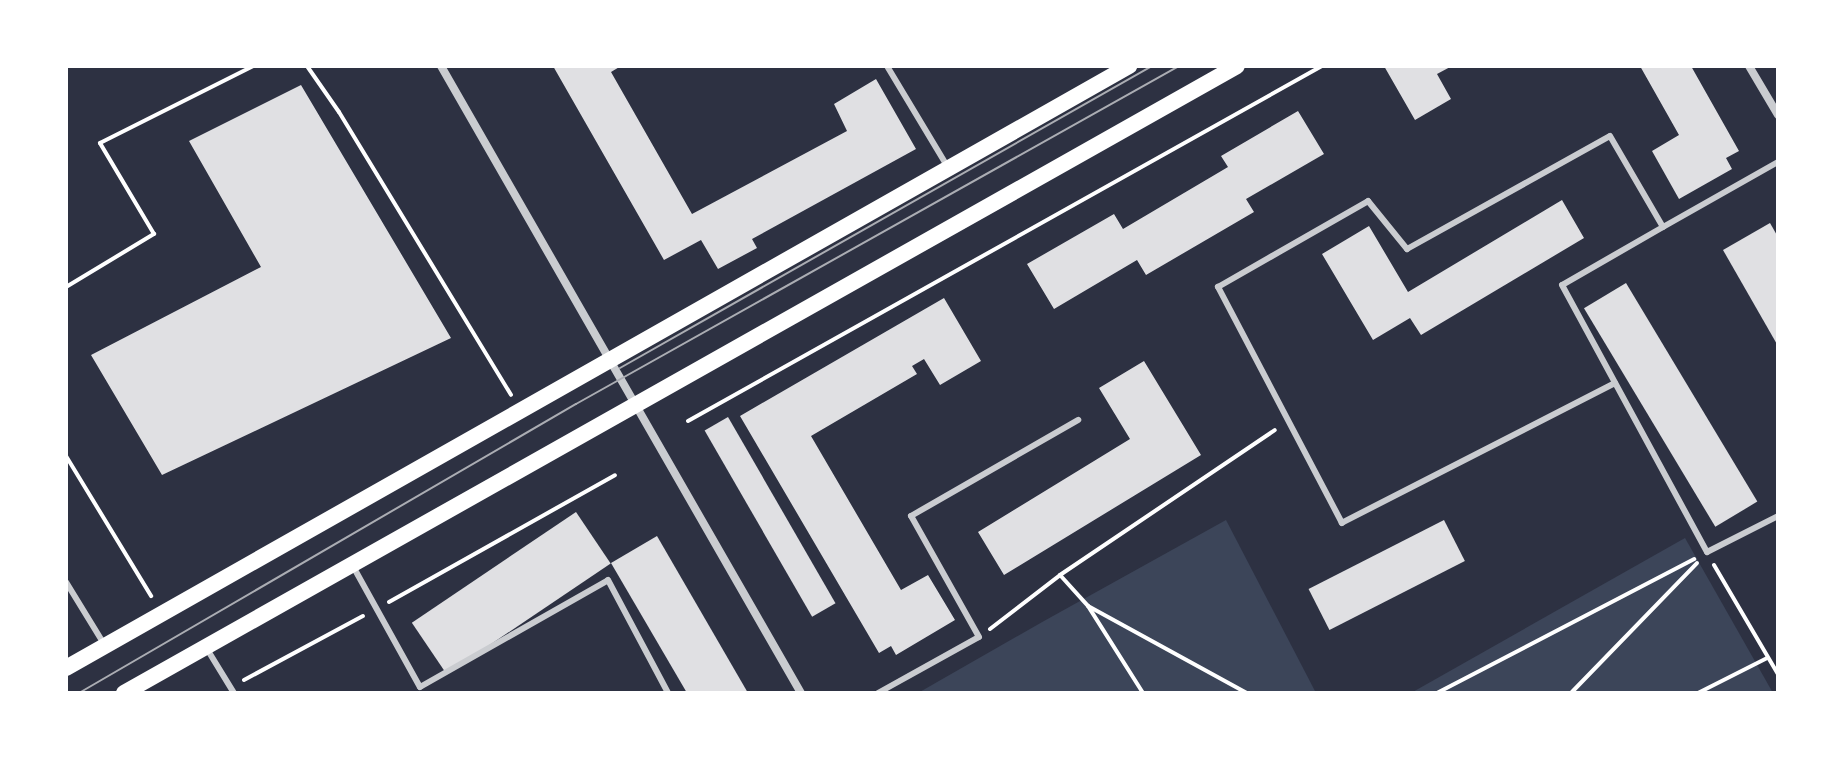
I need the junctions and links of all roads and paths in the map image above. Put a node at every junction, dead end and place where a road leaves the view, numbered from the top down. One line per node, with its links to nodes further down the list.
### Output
1 (253, 66): 13 (path)
2 (307, 66): 16 (path)
3 (441, 66): 14 (street)
4 (887, 66): 11 (lane)
5 (1129, 66): 11 (main road)
6 (1237, 66): 17 (main road)
7 (1322, 66): 19 (path)
8 (1749, 66): 9 (street)
9 (1778, 115)
10 (1778, 162): 12 (lane)
11 (949, 168): 14 (main road)
12 (1663, 227): 15 (lane); 20 (lane)
13 (66, 287)
14 (612, 361): 17 (street); 32 (main road)
15 (1615, 383): 20 (lane); 24 (lane)
16 (498, 403)
17 (637, 404): 25 (main road); 40 (street)
18 (1078, 420): 31 (lane)
19 (688, 421)
20 (1288, 422): 26 (path)
21 (66, 456): 28 (path)
22 (615, 475): 30 (path)
23 (1778, 516): 24 (lane)
24 (1707, 552): 34 (path); 44 (path); 45 (path)
25 (352, 564): 30 (lane); 33 (main road)
26 (1060, 575): 29 (path); 31 (path)
27 (66, 582): 32 (lane)
28 (163, 589)
29 (1088, 606): 42 (path); 43 (path)
30 (378, 608): 37 (path); 39 (lane)
31 (979, 637): 41 (lane)
32 (105, 646): 35 (main road)
33 (206, 647): 37 (lane); 38 (main road)
34 (1768, 658): 36 (path); 46 (path)
35 (66, 668)
36 (1778, 674)
37 (233, 690)
38 (124, 693)
39 (668, 693)
40 (801, 693)
41 (878, 693)
42 (1143, 693)
43 (1247, 693)
44 (1437, 693)
45 (1571, 693)
46 (1698, 693)

